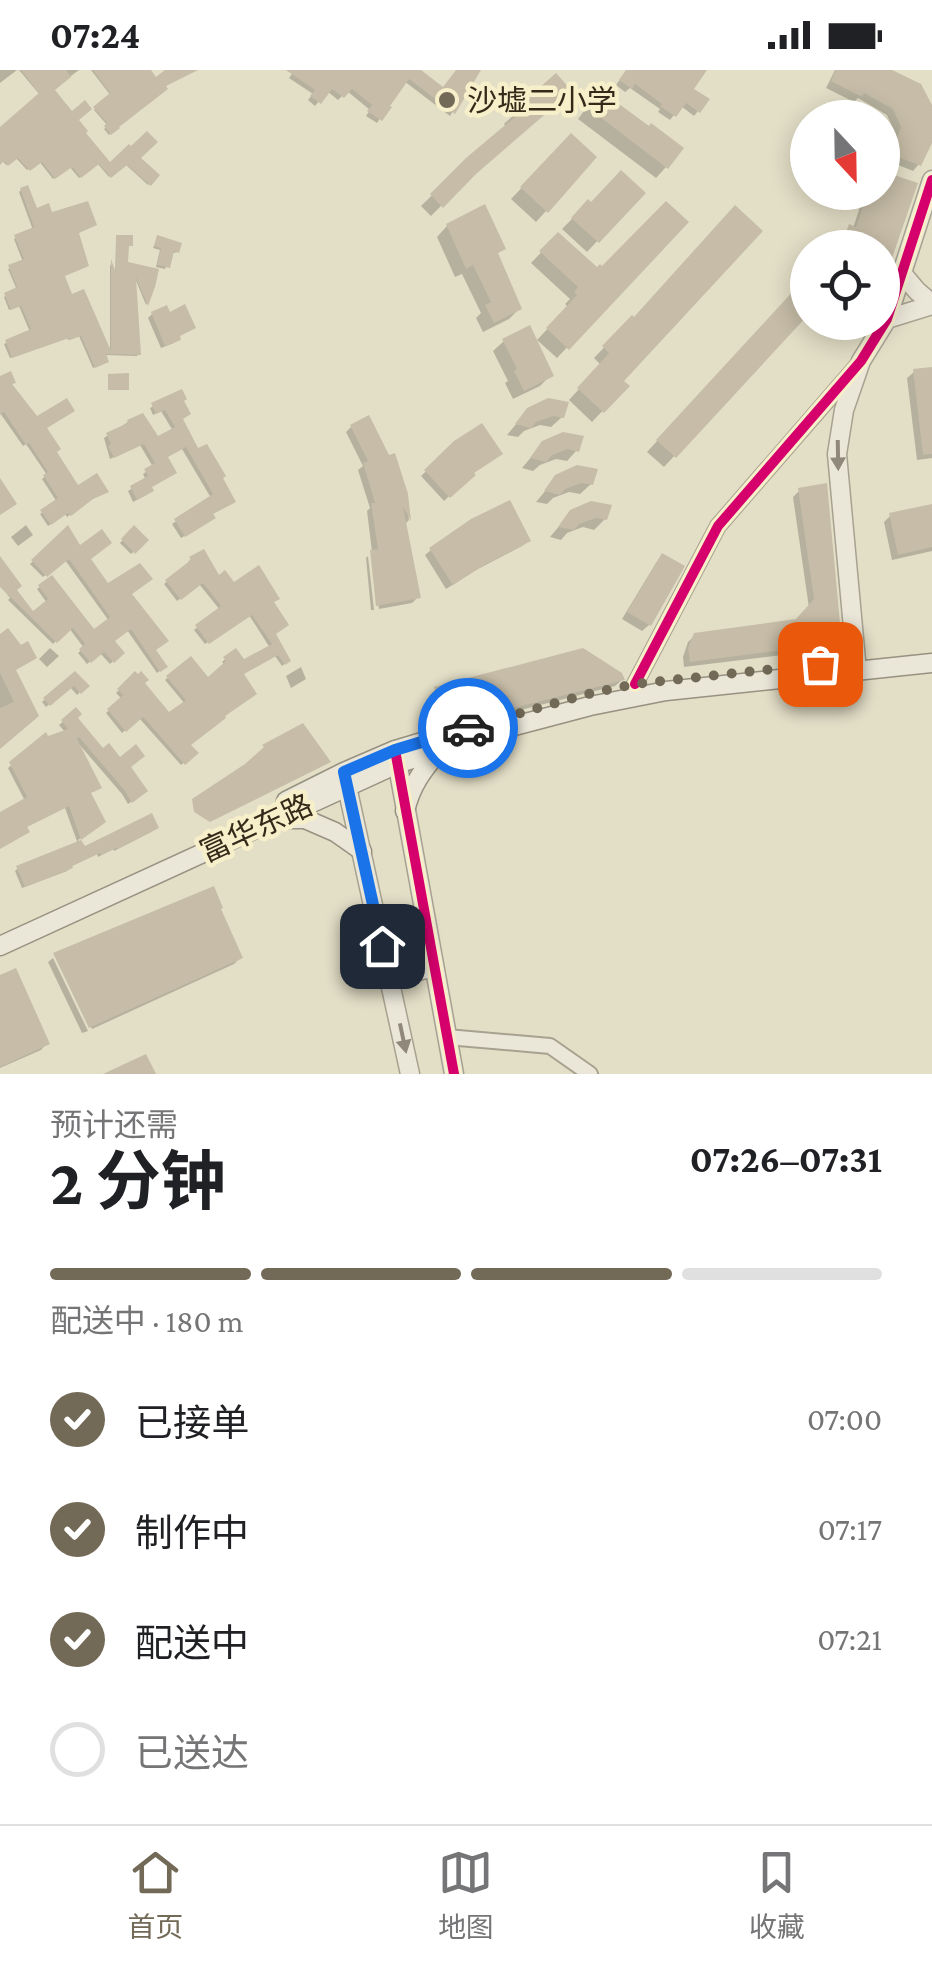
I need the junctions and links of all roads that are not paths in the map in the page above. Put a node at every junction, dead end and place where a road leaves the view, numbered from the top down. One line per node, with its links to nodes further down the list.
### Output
1 (932, 180): 2 (main road)
2 (901, 272): 3 (main road); 4 (main road)
3 (900, 275)
4 (932, 305): 5 (main road)
5 (900, 315)
6 (874, 340): 7 (main road)
7 (861, 361): 10 (main road, one-way to 10); 11 (street)
8 (932, 652): 10 (main road, 富华东路)
9 (932, 663): 10 (main road, 富华东路)
10 (857, 665): 11 (main road, 富华东路); 12 (main road, 富华东路)
11 (635, 684): 13 (main road, 富华东路)
12 (440, 750): 13 (main road, 富华东路); 15 (main road)
13 (396, 757): 14 (main road, 富华东路); 15 (main road)
14 (346, 779): 16 (main road, 富华东路); 17 (main road); 18 (main road, 富华东路)
15 (406, 811): 20 (main road)
16 (274, 818): 17 (main road); 19 (main road, 富华东路)
17 (362, 851): 21 (main road)
18 (0, 934)
19 (0, 946)
20 (434, 967): 21 (main road); 22 (main road)
21 (390, 978): 23 (main road, one-way to 23)
22 (447, 1037): 24 (main road); 25 (street)
23 (410, 1074)
24 (454, 1074)
25 (590, 1074)

